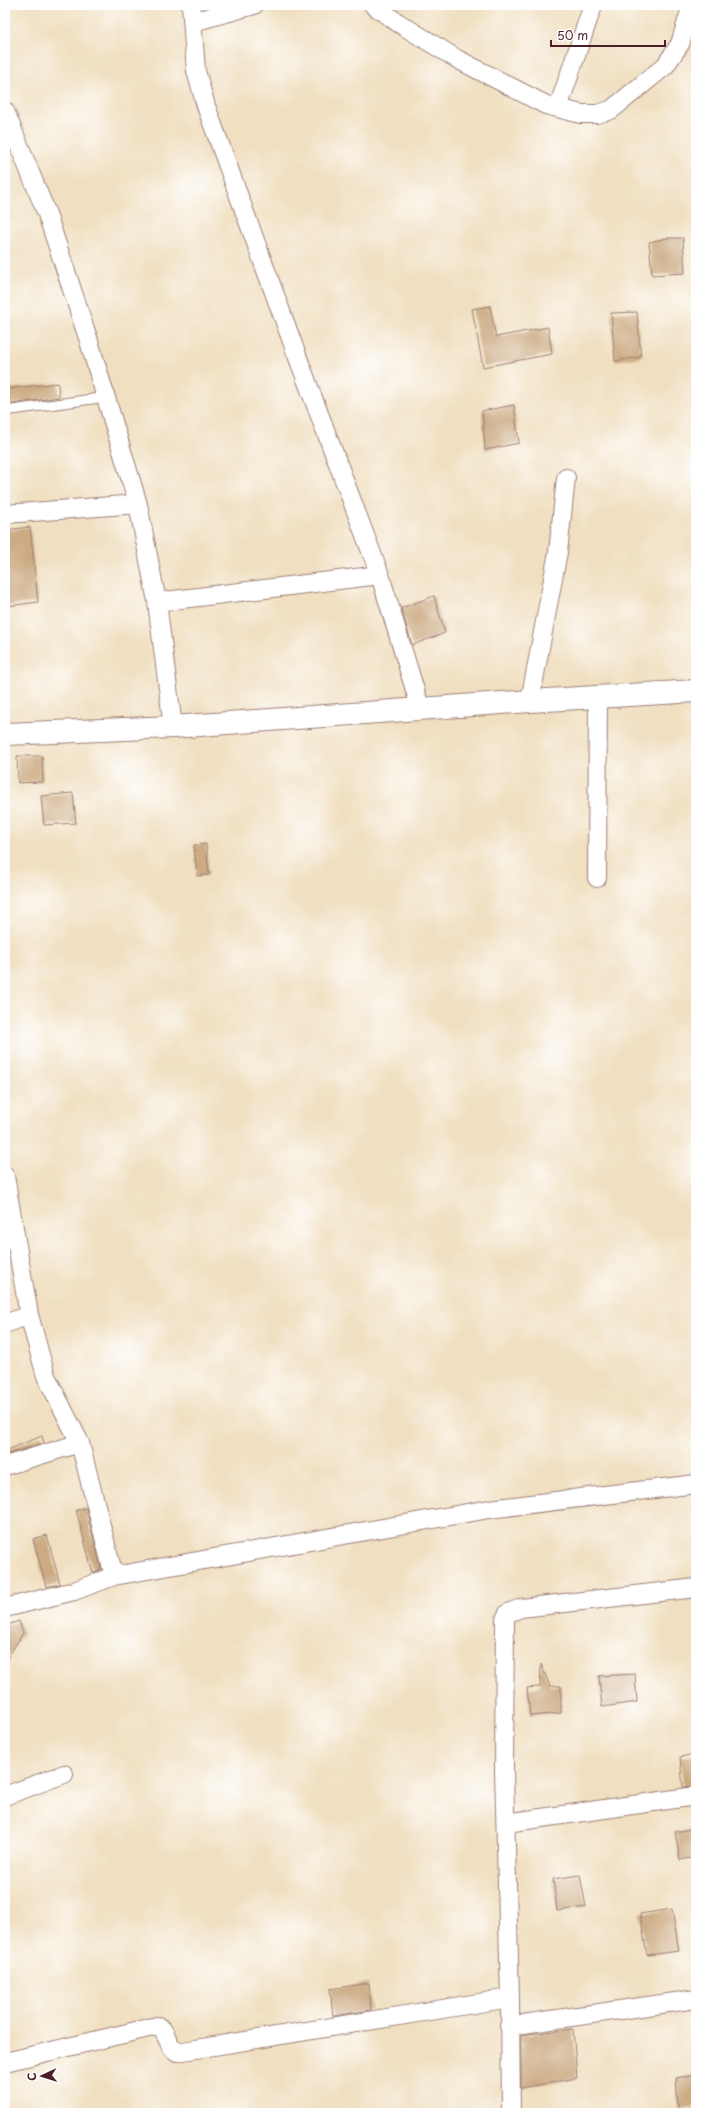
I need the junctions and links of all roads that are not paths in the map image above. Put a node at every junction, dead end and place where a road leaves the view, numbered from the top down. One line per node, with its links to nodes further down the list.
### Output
1 (254, 5): 5 (street)
2 (374, 5): 6 (street)
3 (593, 5): 6 (street)
4 (692, 5): 6 (street)
5 (192, 13): 13 (street)
6 (558, 108)
7 (5, 111): 8 (street)
8 (107, 397): 9 (lane); 11 (street)
9 (5, 411)
10 (566, 478): 17 (street)
11 (138, 504): 12 (street); 14 (street)
12 (5, 514)
13 (380, 575): 14 (street); 18 (street)
14 (157, 602): 19 (street)
15 (696, 691): 16 (street)
16 (598, 697): 17 (street); 21 (street)
17 (530, 701): 18 (street)
18 (420, 710): 19 (street)
19 (174, 727): 20 (street)
20 (5, 734)
21 (597, 878)
22 (5, 1176): 23 (street)
23 (29, 1315): 24 (street); 25 (street)
24 (5, 1324)
25 (80, 1443): 26 (street); 28 (street)
26 (5, 1466)
27 (696, 1484): 28 (street)
28 (114, 1576): 30 (street)
29 (696, 1588): 34 (street)
30 (5, 1608)
31 (64, 1774): 32 (street)
32 (5, 1796)
33 (696, 1796): 34 (street)
34 (506, 1824): 35 (street)
35 (510, 1998): 37 (street); 38 (street)
36 (696, 1999): 37 (street)
37 (509, 2026): 39 (street)
38 (5, 2062)
39 (512, 2113)

